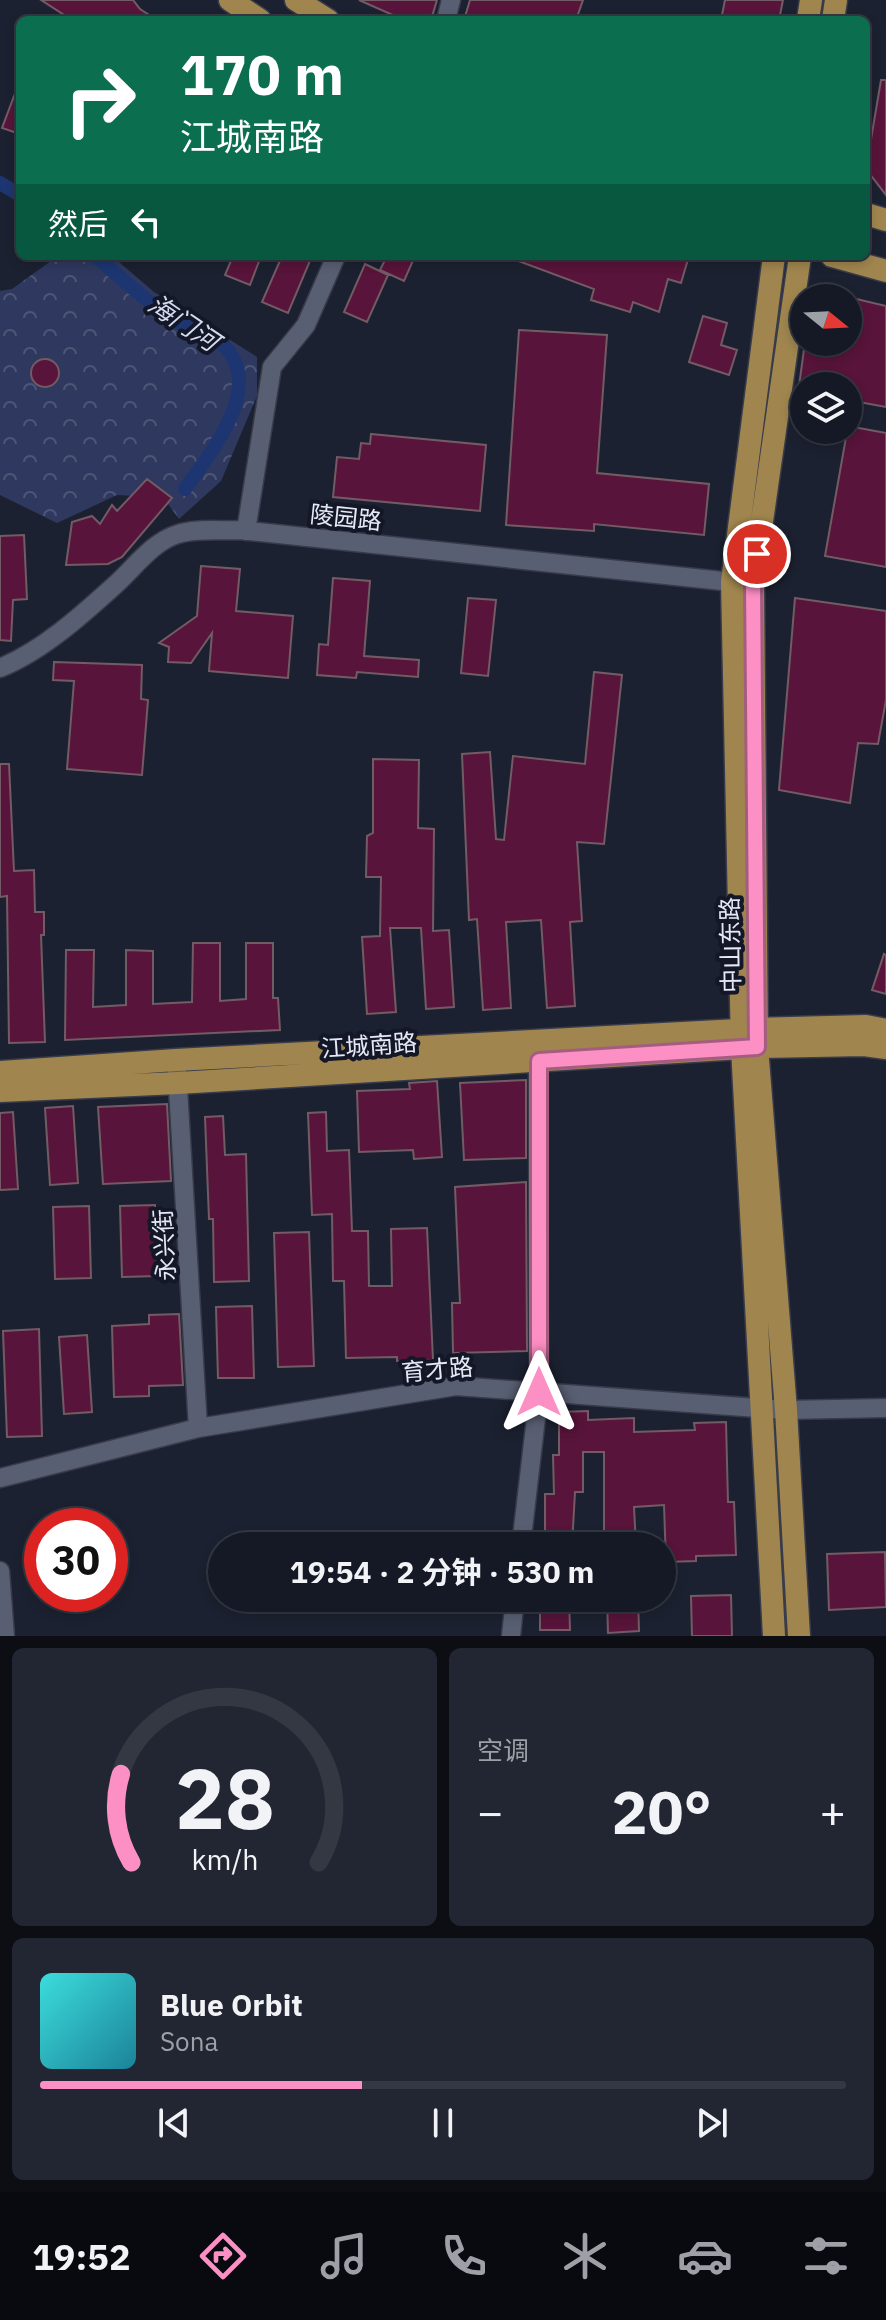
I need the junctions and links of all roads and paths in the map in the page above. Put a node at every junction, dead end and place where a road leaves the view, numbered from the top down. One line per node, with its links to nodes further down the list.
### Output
1 (230, 0): 3 (main road)
2 (296, 0): 4 (main road)
3 (254, 16)
4 (322, 16)
5 (334, 260): 10 (street)
6 (773, 260): 11 (main road, 中山东路)
7 (799, 260): 14 (main road, 中山东路)
8 (846, 260): 9 (main road)
9 (886, 271)
10 (246, 531): 11 (street, 陵园路); 12 (street, 陵园路)
11 (732, 582): 14 (main road, 中山东路)
12 (0, 668)
13 (886, 1030): 14 (main road)
14 (750, 1039): 15 (main road); 16 (main road, 江城南路); 23 (main road, 中山东路)
15 (886, 1048)
16 (538, 1051): 17 (main road, 江城南路); 19 (main road, 江城南路); 21 (street)
17 (176, 1060): 18 (main road, 江城南路); 19 (street, 永兴街)
18 (0, 1072)
19 (178, 1083): 20 (main road, 江城南路); 24 (street, 永兴街)
20 (0, 1091)
21 (539, 1392): 23 (street, 育才路); 24 (street, 育才路); 26 (street)
22 (886, 1408): 23 (street, 育才路)
23 (775, 1409): 31 (main road, 中山东路); 32 (main road, 中山东路)
24 (198, 1428): 25 (street, 育才路)
25 (0, 1478)
26 (523, 1532)
27 (0, 1571): 29 (street)
28 (514, 1612): 30 (street)
29 (5, 1636)
30 (511, 1636)
31 (774, 1636)
32 (799, 1636)

